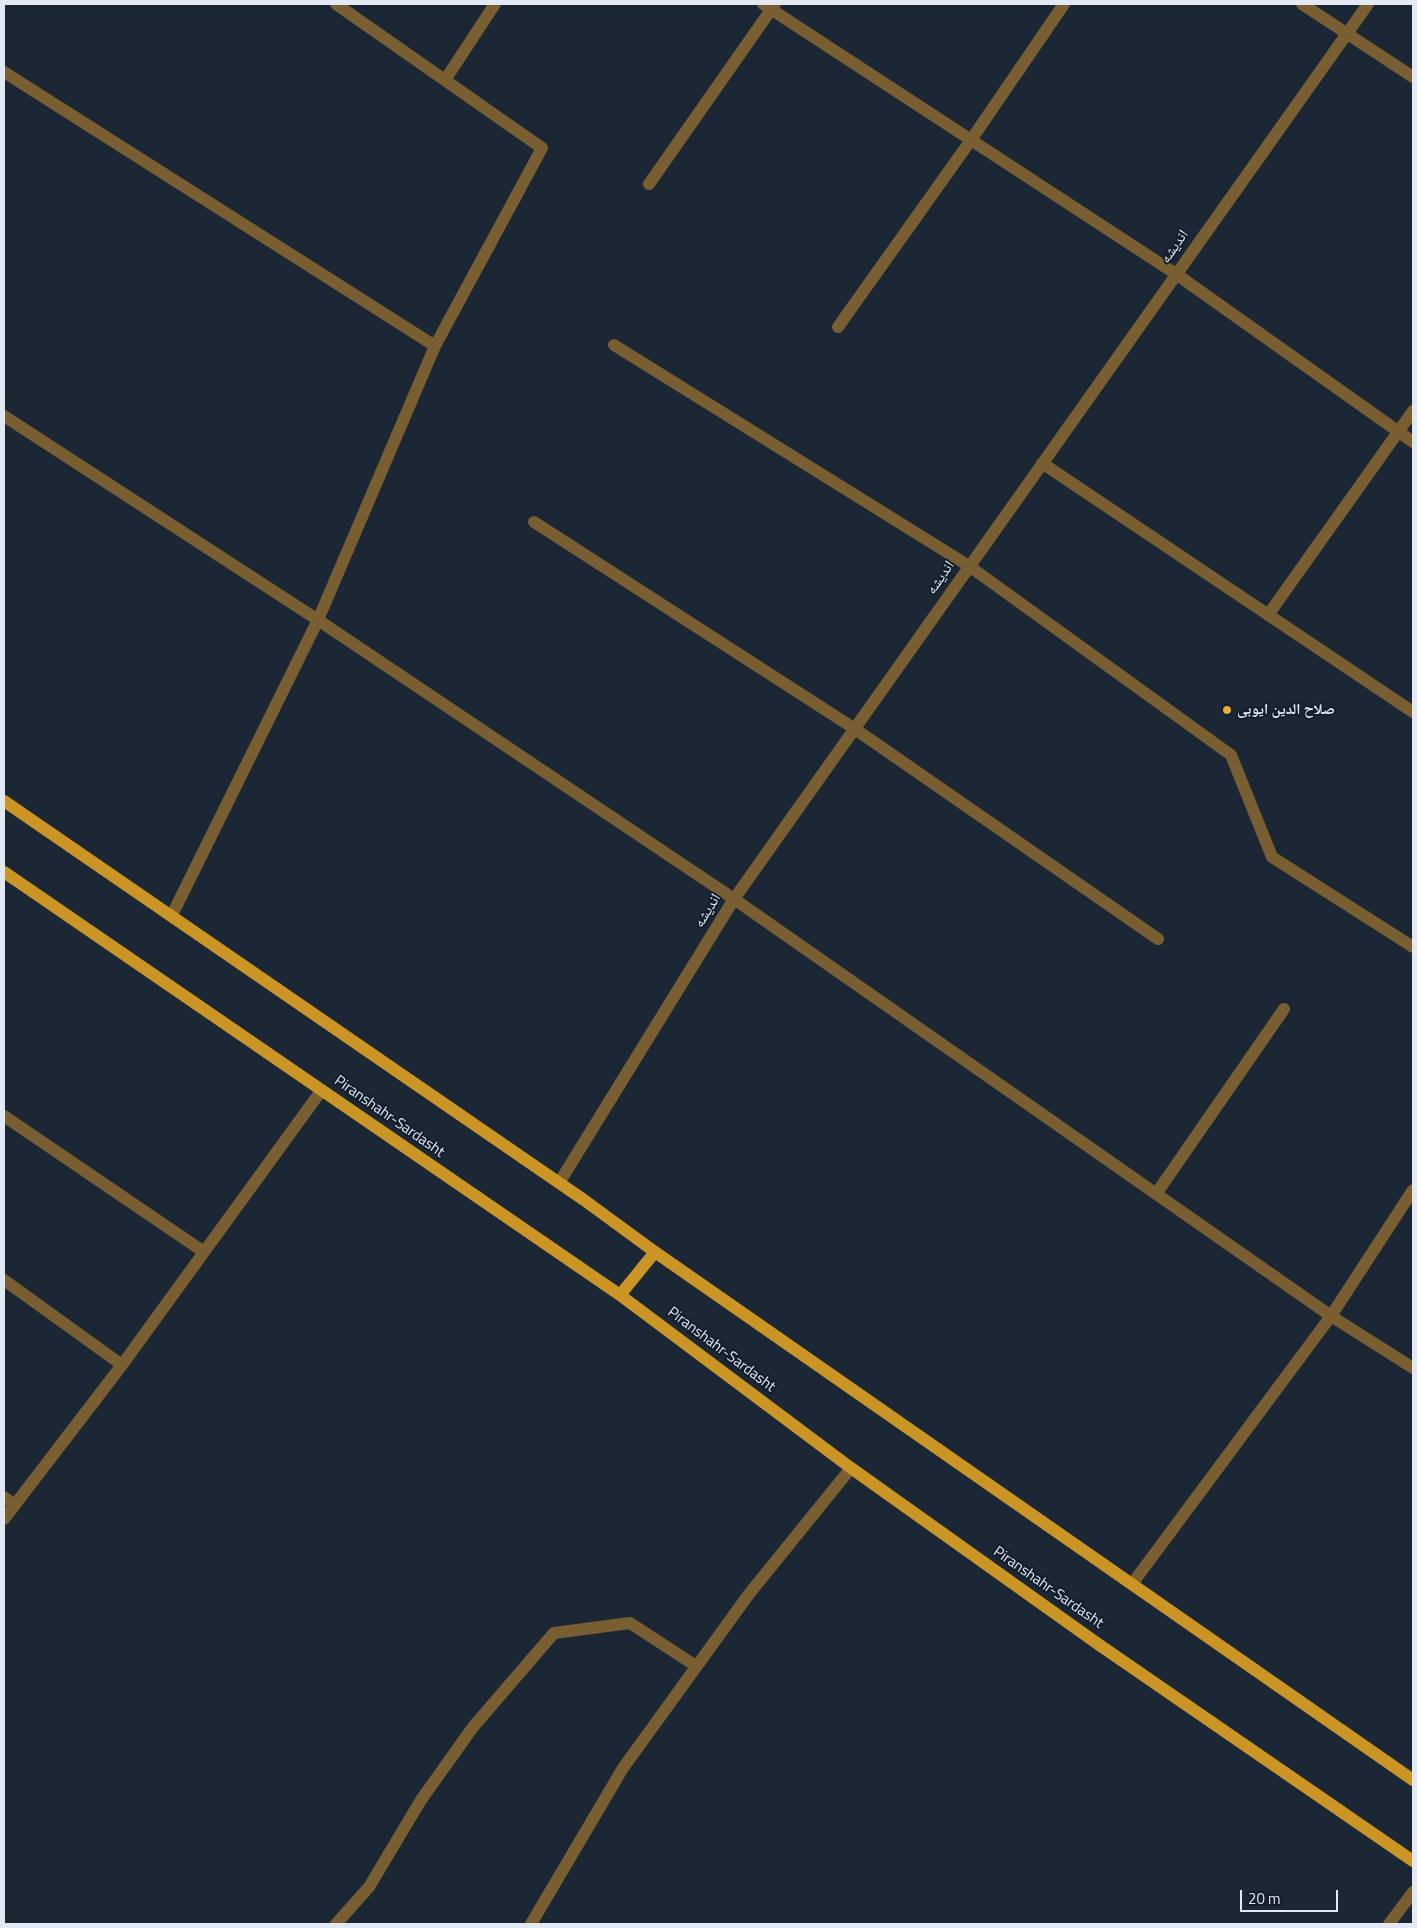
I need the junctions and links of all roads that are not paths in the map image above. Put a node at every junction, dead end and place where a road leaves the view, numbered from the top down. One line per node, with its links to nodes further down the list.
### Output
1 (336, 4): 10 (street)
2 (495, 4): 10 (street)
3 (1064, 4): 11 (street)
4 (1302, 4): 7 (street)
5 (1368, 4): 7 (street, اندیشه)
6 (770, 5): 11 (street); 12 (street)
7 (1346, 34): 9 (street); 13 (street, اندیشه)
8 (4, 72): 16 (street)
9 (1413, 77)
10 (445, 80): 16 (street)
11 (971, 140): 13 (street); 14 (street)
12 (649, 184)
13 (1176, 274): 19 (street); 21 (street, اندیشه)
14 (838, 327)
15 (614, 345): 23 (street)
16 (435, 346): 25 (street)
17 (1413, 411): 19 (street)
18 (4, 416): 25 (street)
19 (1399, 432): 20 (street); 24 (street)
20 (1413, 442)
21 (1042, 463): 23 (street, اندیشه); 24 (street)
22 (534, 522): 27 (street)
23 (969, 566): 27 (street, اندیشه); 33 (street)
24 (1268, 615): 26 (street)
25 (318, 620): 30 (street); 31 (street)
26 (1413, 712)
27 (855, 729): 30 (street, اندیشه); 32 (street)
28 (4, 801): 31 (main road)
29 (4, 872): 35 (main road, Piranshahr-Sardasht)
30 (734, 899): 37 (street, اندیشه); 39 (street)
31 (172, 915): 37 (main road)
32 (1158, 939)
33 (1413, 947)
34 (1284, 1009): 39 (street)
35 (322, 1091): 40 (street); 43 (main road, Piranshahr-Sardasht)
36 (4, 1116): 40 (street)
37 (559, 1183): 41 (main road)
38 (1413, 1190): 44 (street)
39 (1156, 1194): 44 (street)
40 (204, 1252): 45 (street)
41 (655, 1252): 43 (main road); 51 (main road)
42 (4, 1280): 45 (street)
43 (620, 1295): 47 (main road, Piranshahr-Sardasht)
44 (1331, 1316): 46 (street); 51 (street)
45 (122, 1365): 49 (street)
46 (1413, 1368)
47 (851, 1468): 52 (street); 54 (main road, Piranshahr-Sardasht)
48 (4, 1497): 49 (street)
49 (15, 1505): 50 (street)
50 (4, 1519)
51 (1132, 1584): 53 (main road)
52 (696, 1666): 56 (street); 57 (street)
53 (1413, 1780)
54 (1413, 1861)
55 (1413, 1892): 58 (street)
56 (336, 1924)
57 (531, 1924)
58 (1389, 1924)

